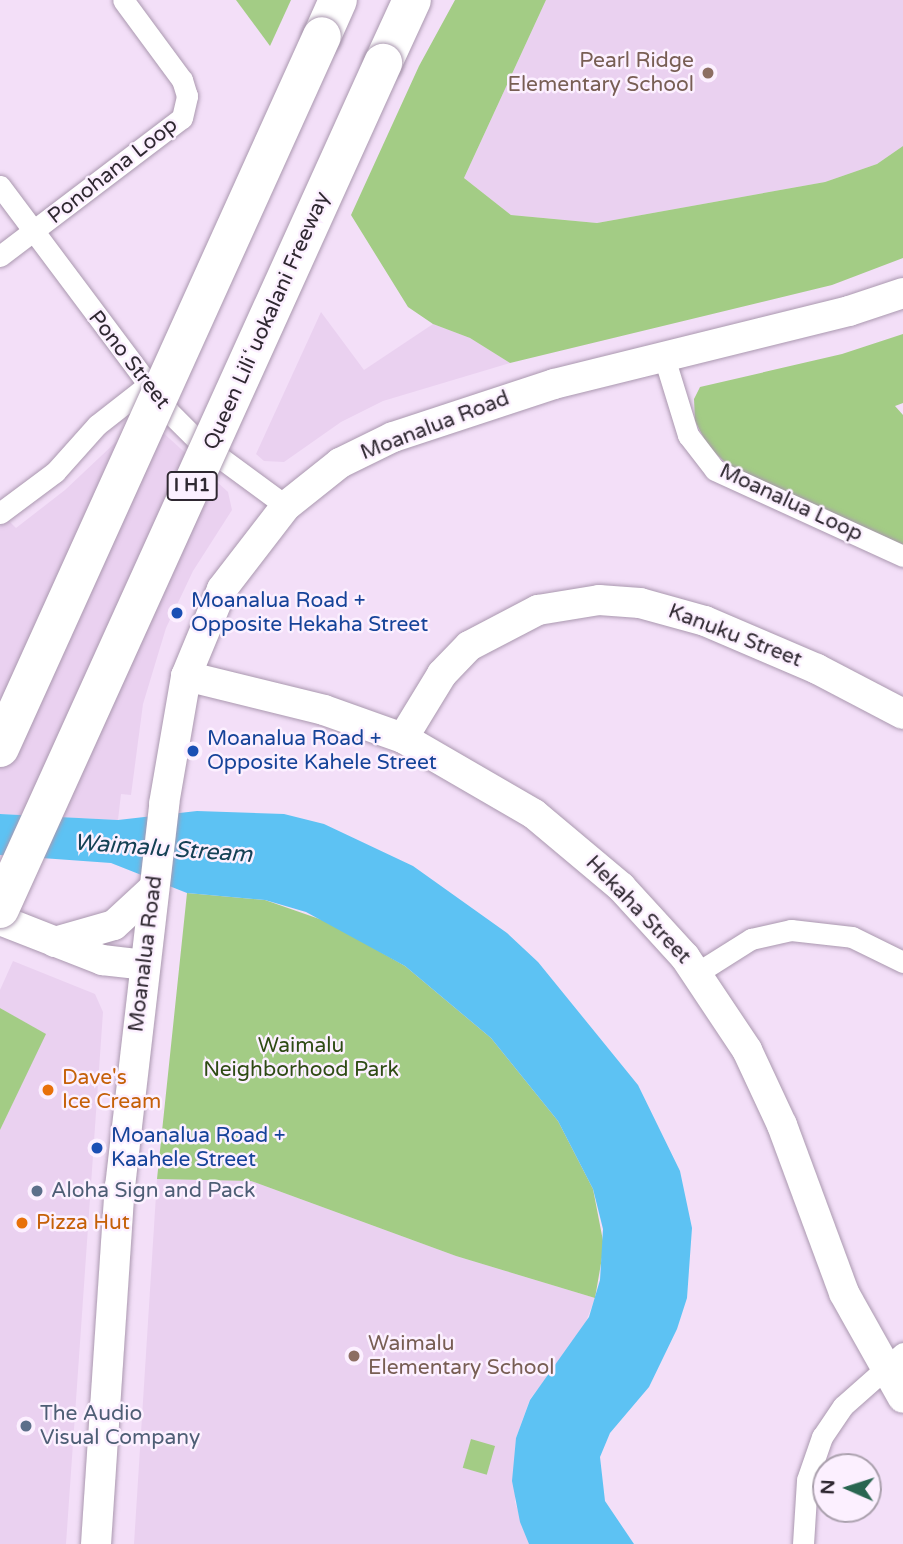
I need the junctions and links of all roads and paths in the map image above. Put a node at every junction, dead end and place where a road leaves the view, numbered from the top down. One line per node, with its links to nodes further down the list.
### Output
1 (122, 0): 5 (street, Ponohana Loop)
2 (338, 0): 16 (highway, bridge)
3 (412, 0): 18 (highway, Queen Liliʻuokalani Freeway / I H1, bridge)
4 (0, 186): 5 (street, Pono Street)
5 (33, 232): 6 (street); 9 (street, Pono Street)
6 (0, 256)
7 (903, 293): 8 (street, Moanalua Road)
8 (664, 357): 10 (street, Moanalua Road); 12 (street, Moanalua Loop)
9 (148, 385): 10 (street, Pono Street); 11 (street)
10 (286, 506): 13 (street, Moanalua Road)
11 (0, 513)
12 (903, 556)
13 (186, 676): 15 (street, Hekaha Street); 17 (street, Moanalua Road)
14 (903, 715): 15 (street, Kanuku Street)
15 (403, 738): 23 (street, Hekaha Street)
16 (0, 748)
17 (153, 889): 20 (street); 22 (street, Moanalua Road)
18 (0, 909)
19 (0, 920): 20 (street)
20 (55, 942): 22 (street)
21 (903, 962): 23 (street)
22 (145, 965): 26 (street, Moanalua Road)
23 (697, 973): 24 (street, Hekaha Street)
24 (894, 1361): 25 (street, Hekaha Street); 27 (street)
25 (903, 1398)
26 (96, 1544)
27 (803, 1544)

